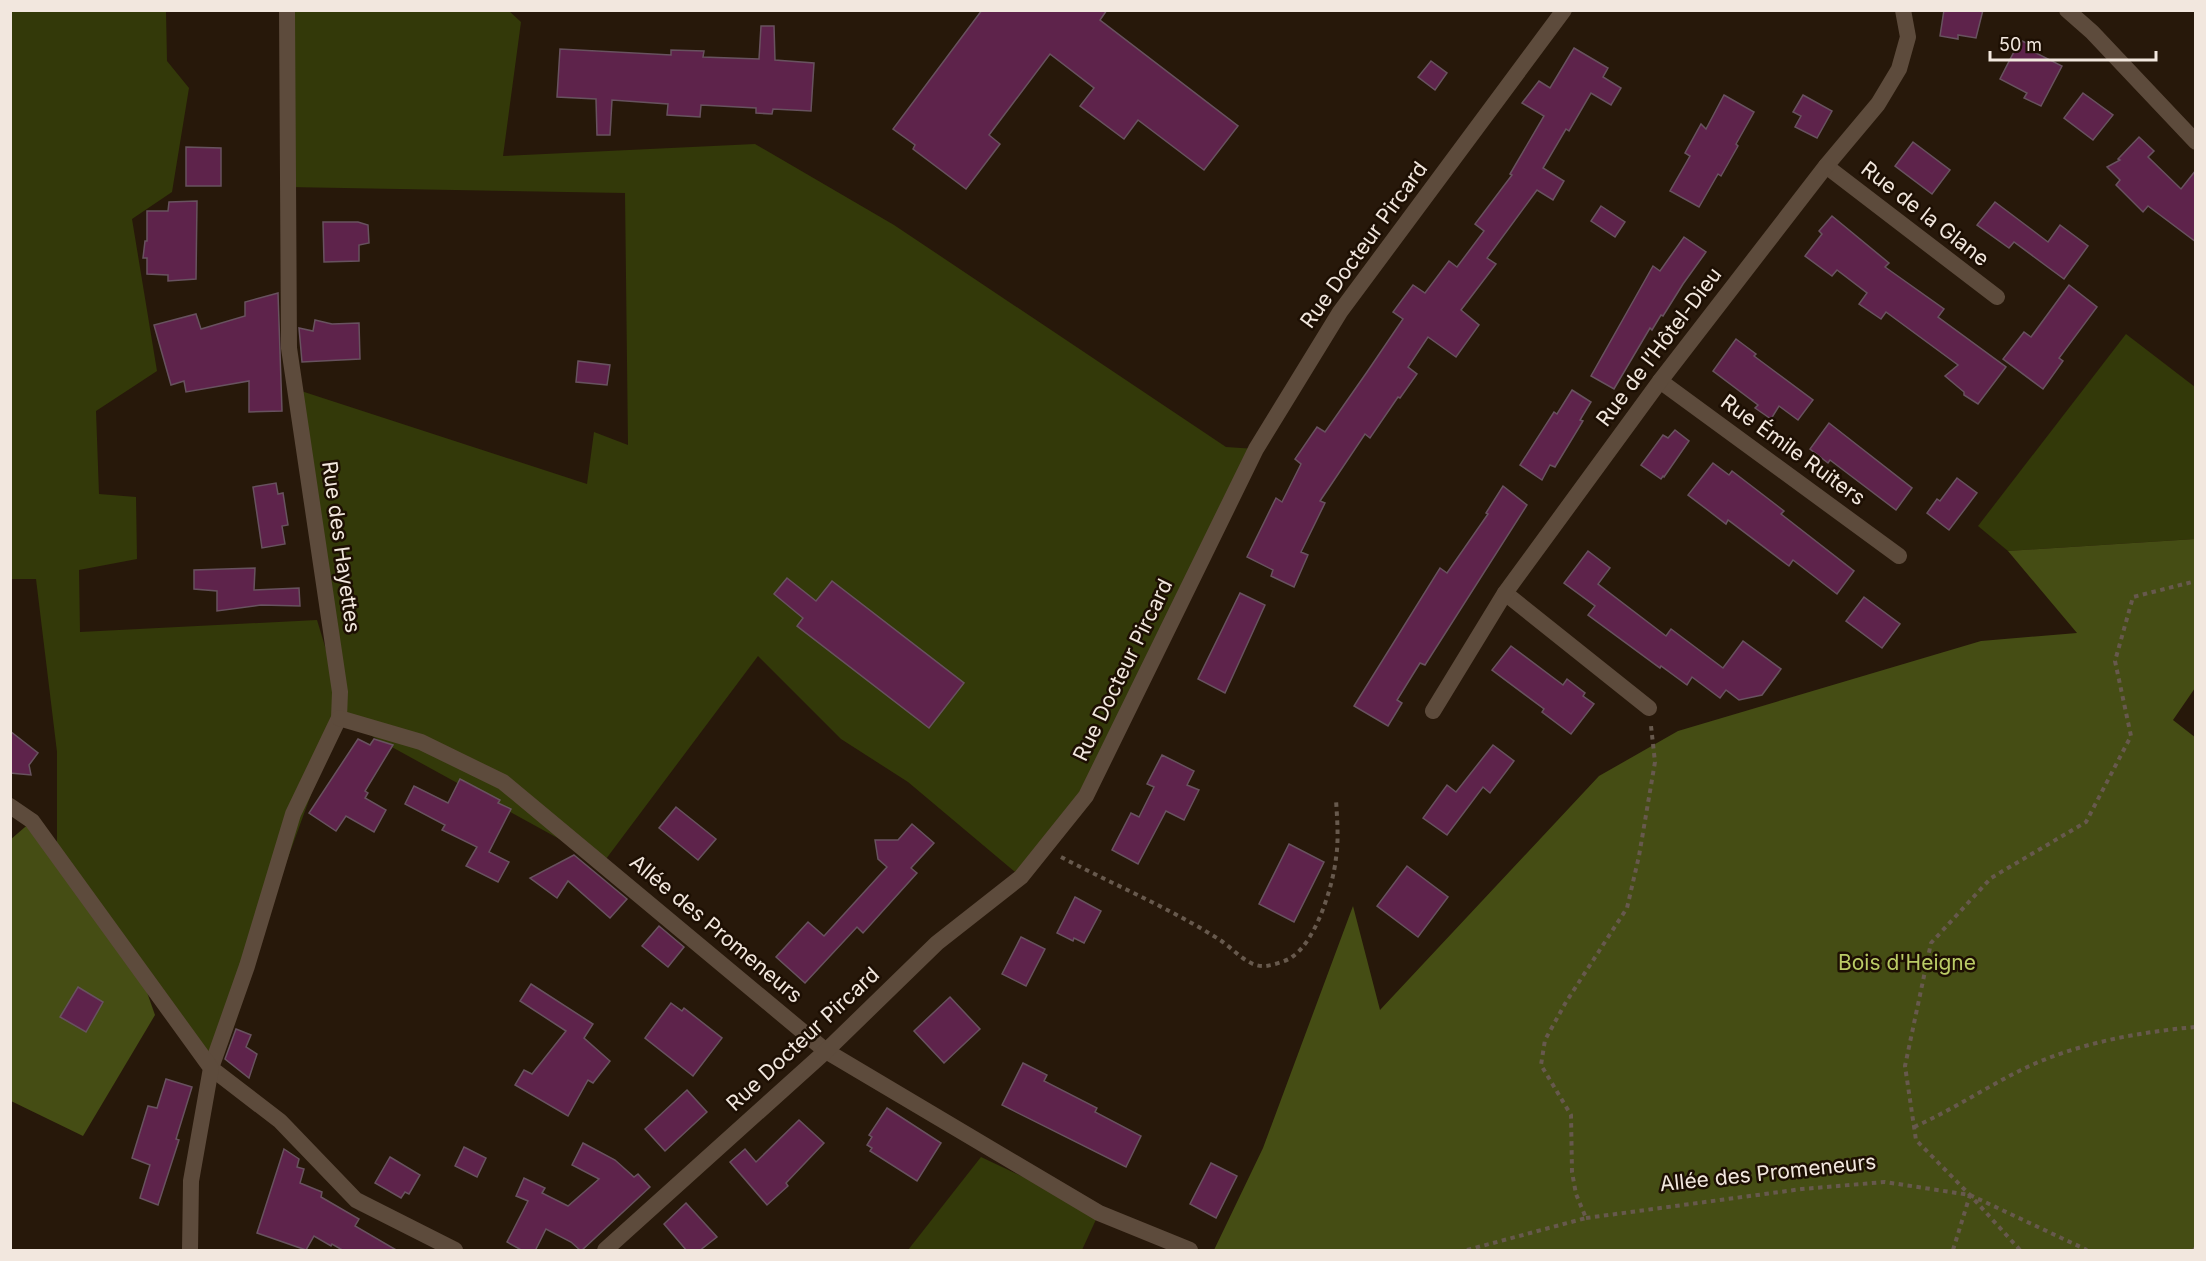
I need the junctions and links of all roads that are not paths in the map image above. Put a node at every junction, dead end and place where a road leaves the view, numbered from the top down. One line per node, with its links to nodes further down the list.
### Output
1 (287, 10): 13 (street, Rue des Hayettes)
2 (1564, 10): 15 (street, Rue Docteur Pircard)
3 (1903, 10): 6 (street, Rue de l’Hôtel-Dieu)
4 (2067, 10): 5 (street)
5 (2196, 141)
6 (1826, 166): 7 (street, Rue de la Glane); 8 (street, Rue de l’Hôtel-Dieu)
7 (1997, 297)
8 (1660, 381): 9 (street, Rue Émile Ruiters); 10 (street, Rue de l’Hôtel-Dieu)
9 (1899, 556)
10 (1504, 593): 11 (street); 12 (street, Rue de l’Hôtel-Dieu)
11 (1649, 708)
12 (1433, 711)
13 (339, 718): 15 (street, Allée des Promeneurs); 16 (street, Rue des Hayettes)
14 (10, 806): 16 (street)
15 (826, 1051): 19 (street, Rue Docteur Pircard); 20 (street, Allée des Promeneurs)
16 (212, 1068): 17 (street, Rue des Hayettes); 18 (street)
17 (190, 1251)
18 (455, 1251)
19 (605, 1251)
20 (1190, 1251)

